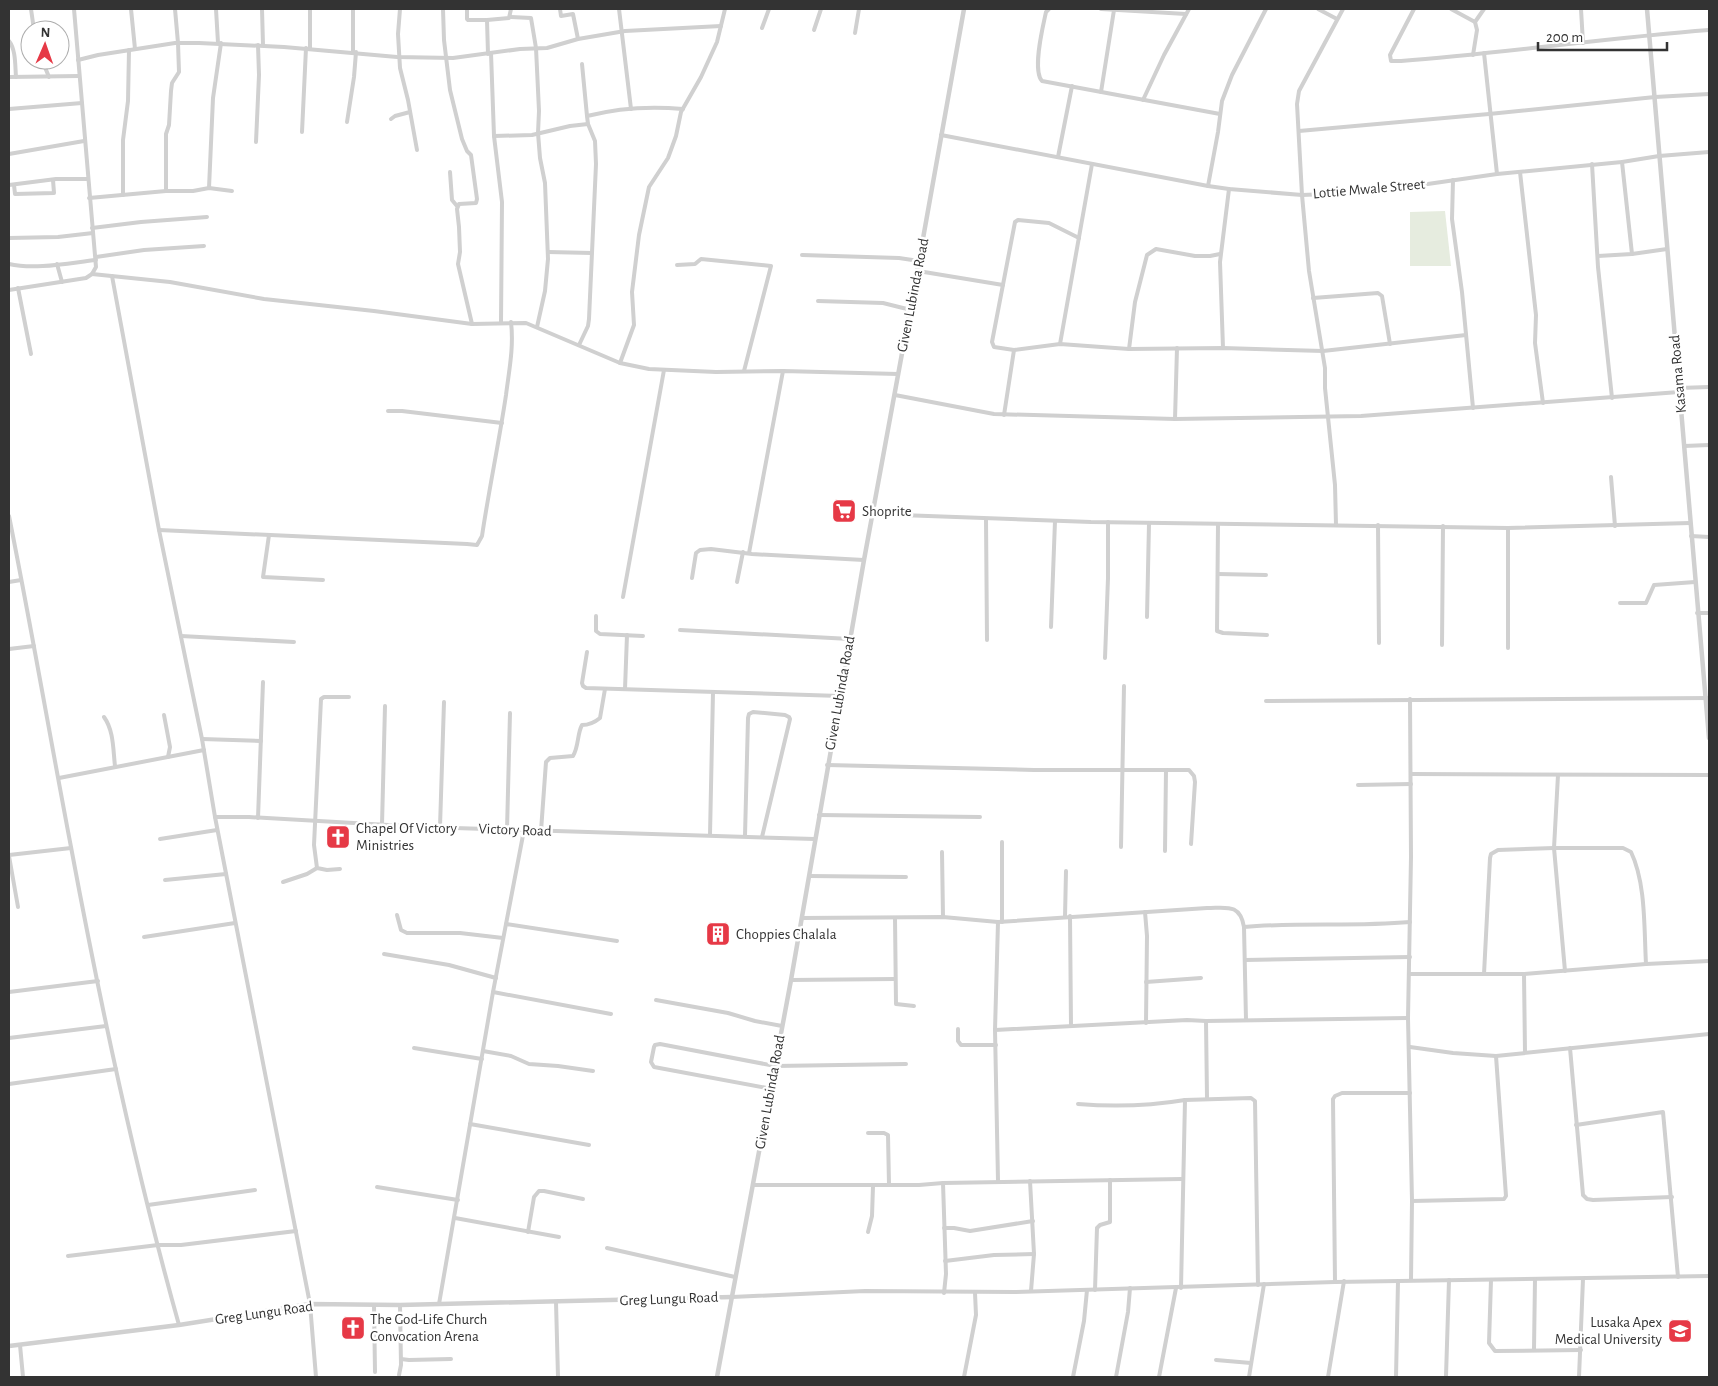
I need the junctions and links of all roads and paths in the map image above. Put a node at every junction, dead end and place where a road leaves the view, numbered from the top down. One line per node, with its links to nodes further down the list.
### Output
1 (74, 9): 60 (street)
2 (131, 9): 52 (street)
3 (174, 9): 45 (street)
4 (216, 9): 46 (street)
5 (262, 9): 49 (street)
6 (310, 9): 50 (street)
7 (353, 9): 54 (street)
8 (400, 9): 58 (street)
9 (443, 9): 59 (street)
10 (467, 9): 34 (street)
11 (510, 9): 32 (street)
12 (560, 9): 43 (street)
13 (619, 9): 40 (street)
14 (725, 9): 36 (street)
15 (769, 9): 37 (street)
16 (821, 9): 38 (street)
17 (859, 9): 41 (street)
18 (964, 9): 87 (street, Given Lubinda Road)
19 (1049, 9): 67 (street)
20 (1102, 9): 30 (street)
21 (1189, 9): 31 (street)
22 (1266, 9): 77 (street)
23 (1318, 9): 33 (street)
24 (1343, 9): 33 (street)
25 (1414, 9): 57 (street)
26 (1451, 9): 35 (street)
27 (1484, 9): 35 (street)
28 (1581, 9): 47 (street)
29 (1647, 9): 42 (street, Kasama Road)
30 (1114, 10): 31 (street); 68 (street)
31 (1186, 14): 71 (street)
32 (511, 18): 34 (street); 51 (street)
33 (1337, 19): 83 (street)
34 (487, 20): 55 (street)
35 (1475, 22): 57 (street)
36 (721, 26): 40 (street); 75 (street)
37 (762, 28)
38 (814, 30)
39 (1709, 30): 42 (street)
40 (621, 31): 43 (street); 73 (street)
41 (855, 32)
42 (1649, 35): 47 (street); 70 (street, Kasama Road)
43 (578, 39): 51 (street)
44 (9, 41): 65 (street)
45 (178, 43): 46 (street); 52 (street); 109 (street)
46 (219, 43): 48 (street); 107 (street)
47 (1583, 43): 56 (street)
48 (258, 45): 49 (street); 89 (street)
49 (263, 45): 50 (street)
50 (308, 48): 54 (street); 84 (street)
51 (536, 48): 55 (street); 85 (street)
52 (135, 49): 53 (street)
53 (129, 50): 60 (street); 112 (street)
54 (354, 52): 58 (street); 81 (street)
55 (490, 53): 59 (street); 86 (street)
56 (1484, 54): 57 (street); 78 (street)
57 (1473, 55)
58 (399, 56): 59 (street); 76 (street)
59 (446, 57): 115 (street)
60 (78, 60): 63 (street)
61 (582, 64): 79 (street)
62 (46, 70): 66 (street)
63 (79, 76): 66 (street); 72 (street)
64 (9, 77): 65 (street)
65 (16, 77): 66 (street)
66 (49, 77)
67 (1072, 86): 68 (street); 94 (street)
68 (1101, 92): 71 (street)
69 (1709, 94): 70 (street)
70 (1655, 97): 78 (street); 93 (street, Kasama Road)
71 (1143, 100): 77 (street)
72 (82, 103): 74 (street); 88 (street)
73 (631, 108): 75 (street); 79 (street)
74 (9, 109)
75 (683, 109): 157 (street)
76 (410, 112): 80 (street); 90 (street)
77 (1220, 114): 106 (street)
78 (1490, 114): 83 (street); 100 (street)
79 (587, 116): 82 (street)
80 (391, 120)
81 (347, 122)
82 (588, 124): 85 (street); 123 (street)
83 (1300, 131): 113 (street)
84 (302, 132)
85 (538, 133): 86 (street); 122 (street)
86 (494, 136): 144 (street)
87 (941, 136): 94 (street, Lottie Mwale Street); 129 (street, Given Lubinda Road)
88 (84, 141): 92 (street); 101 (street)
89 (256, 142)
90 (417, 150)
91 (1709, 152): 93 (street, Lottie Mwale Street)
92 (9, 154)
93 (1659, 156): 95 (street, Lottie Mwale Street); 121 (street, Kasama Road)
94 (1058, 157): 96 (street, Lottie Mwale Street)
95 (1622, 162): 97 (street, Lottie Mwale Street); 125 (street)
96 (1092, 164): 106 (street, Lottie Mwale Street); 119 (street)
97 (1592, 164): 99 (street, Lottie Mwale Street); 127 (street)
98 (450, 172): 115 (street)
99 (1520, 172): 100 (street, Lottie Mwale Street); 166 (street)
100 (1497, 174): 103 (street, Lottie Mwale Street)
101 (87, 179): 102 (street); 114 (street)
102 (54, 180): 104 (street); 111 (street)
103 (1453, 180): 113 (street, Lottie Mwale Street); 147 (street)
104 (42, 181): 105 (street); 111 (street)
105 (11, 185): 111 (street)
106 (1208, 186): 108 (street, Lottie Mwale Street)
107 (209, 188): 109 (street); 110 (street)
108 (1229, 190): 113 (street, Lottie Mwale Street); 124 (street)
109 (166, 191): 112 (street)
110 (232, 191)
111 (44, 194)
112 (123, 194): 114 (street)
113 (1302, 195): 140 (street)
114 (89, 198): 117 (street)
115 (457, 206): 145 (street)
116 (207, 216): 117 (street)
117 (93, 231): 118 (street); 128 (street)
118 (9, 238)
119 (1079, 238): 137 (street); 148 (street)
120 (204, 246): 128 (street)
121 (1667, 249): 125 (street); 163 (street, Kasama Road)
122 (548, 252): 123 (street); 146 (street)
123 (592, 253): 150 (street)
124 (1220, 254): 152 (street); 153 (street)
125 (1632, 254): 127 (street)
126 (802, 255): 129 (street)
127 (1598, 256): 165 (street)
128 (96, 259): 131 (street); 134 (street)
129 (920, 261): 133 (street, Given Lubinda Road)
130 (9, 264): 131 (street)
131 (57, 264): 136 (street)
132 (676, 265): 159 (street)
133 (918, 271): 137 (street); 142 (street, Given Lubinda Road)
134 (92, 274): 135 (street); 136 (street)
135 (112, 276): 145 (street); 189 (street)
136 (62, 282): 138 (street)
137 (1003, 285): 154 (street)
138 (18, 288): 139 (street); 156 (street)
139 (9, 290)
140 (1313, 298): 149 (street); 155 (street)
141 (818, 301): 142 (street)
142 (911, 310): 161 (street, Given Lubinda Road)
143 (511, 322): 144 (street); 146 (street); 172 (street)
144 (501, 323): 145 (street)
145 (472, 324)
146 (537, 327): 150 (street)
147 (1466, 335): 149 (street); 167 (street)
148 (1060, 344): 153 (street); 154 (street)
149 (1390, 344): 155 (street)
150 (579, 345): 157 (street)
151 (1177, 348): 152 (street); 153 (street); 171 (street)
152 (1223, 348): 155 (street)
153 (1129, 349)
154 (1014, 350): 169 (street)
155 (1323, 351): 170 (street)
156 (30, 354)
157 (620, 363): 158 (street)
158 (664, 370): 159 (street); 204 (street)
159 (744, 371): 160 (street)
160 (782, 372): 161 (street); 194 (street)
161 (898, 374): 164 (street, Given Lubinda Road)
162 (1709, 387): 163 (street)
163 (1679, 390): 165 (street); 174 (street, Kasama Road)
164 (895, 395): 169 (street); 176 (street, Given Lubinda Road)
165 (1612, 398): 166 (street)
166 (1543, 403): 167 (street)
167 (1473, 408): 170 (street)
168 (388, 411): 172 (street)
169 (1004, 415): 171 (street)
170 (1328, 417): 171 (street); 184 (street)
171 (1175, 419)
172 (502, 423): 190 (street)
173 (1709, 445): 174 (street)
174 (1684, 446): 182 (street, Kasama Road)
175 (1611, 478): 187 (street)
176 (873, 514): 178 (street); 195 (street, Given Lubinda Road)
177 (9, 516): 220 (street)
178 (986, 519): 179 (street); 217 (street)
179 (1055, 521): 180 (street); 210 (street)
180 (1108, 522): 181 (street); 225 (street)
181 (1149, 523): 183 (street); 209 (street)
182 (1690, 523): 187 (street); 191 (street, Kasama Road)
183 (1218, 524): 184 (street); 196 (street)
184 (1336, 525): 185 (street)
185 (1378, 525): 186 (street); 219 (street)
186 (1443, 526): 188 (street); 221 (street)
187 (1615, 526): 188 (street)
188 (1508, 528): 222 (street)
189 (159, 530): 190 (street); 214 (street)
190 (269, 534): 200 (street)
191 (1691, 536): 192 (street); 203 (street, Kasama Road)
192 (1709, 537)
193 (743, 552): 194 (street); 198 (street); 202 (street)
194 (749, 552): 195 (street)
195 (864, 560): 216 (street, Given Lubinda Road)
196 (1218, 574): 197 (street); 213 (street)
197 (1266, 575)
198 (692, 578)
199 (21, 580): 201 (street)
200 (323, 580)
201 (9, 582)
202 (737, 582)
203 (1695, 582): 205 (street); 206 (street, Kasama Road)
204 (623, 597)
205 (1620, 603)
206 (1698, 613): 207 (street); 233 (street, Kasama Road)
207 (1709, 613)
208 (596, 616): 212 (street)
209 (1147, 617)
210 (1051, 627)
211 (680, 630): 216 (street)
212 (627, 635): 215 (street); 229 (street)
213 (1267, 635)
214 (181, 636): 218 (street); 242 (street)
215 (643, 636)
216 (850, 638): 231 (street, Given Lubinda Road)
217 (987, 640)
218 (294, 642)
219 (1379, 643)
220 (34, 646): 223 (street); 253 (street)
221 (1442, 646)
222 (1508, 648)
223 (9, 649)
224 (587, 652): 228 (street)
225 (1105, 658)
226 (263, 682): 243 (street)
227 (1124, 686): 248 (street)
228 (605, 689): 229 (street); 266 (street)
229 (625, 689): 230 (street)
230 (713, 692): 231 (street); 267 (street)
231 (840, 696): 246 (street, Given Lubinda Road)
232 (349, 697): 260 (street)
233 (1708, 698): 234 (street); 241 (street, Kasama Road)
234 (1410, 699): 235 (street); 250 (street)
235 (1266, 701)
236 (444, 702): 262 (street)
237 (385, 706): 261 (street)
238 (510, 713): 264 (street)
239 (164, 715): 245 (street)
240 (104, 717): 247 (street)
241 (1709, 738)
242 (202, 739): 243 (street); 244 (street)
243 (261, 741): 259 (street)
244 (204, 750): 245 (street); 257 (street)
245 (168, 757): 247 (street)
246 (828, 765): 248 (street); 256 (street, Given Lubinda Road)
247 (116, 766): 253 (street)
248 (1122, 770): 249 (street); 274 (street)
249 (1166, 770): 273 (street); 277 (street)
250 (1411, 774): 251 (street); 254 (street)
251 (1558, 775): 252 (street); 276 (street)
252 (1709, 775)
253 (59, 778): 275 (street)
254 (1410, 784): 255 (street); 297 (street)
255 (1358, 785)
256 (819, 815): 258 (street); 271 (street, Given Lubinda Road)
257 (215, 817): 259 (street, Victory Road); 263 (street)
258 (980, 817)
259 (258, 818): 260 (street, Victory Road)
260 (316, 821): 261 (street, Victory Road); 280 (street)
261 (382, 825): 262 (street, Victory Road)
262 (440, 828): 264 (street, Victory Road)
263 (217, 830): 270 (street); 283 (street)
264 (507, 830): 265 (street, Victory Road)
265 (524, 830): 266 (street, Victory Road); 299 (street)
266 (542, 831): 267 (street, Victory Road)
267 (710, 835): 268 (street, Victory Road)
268 (746, 836): 269 (street, Victory Road); 269 (street)
269 (762, 837): 271 (street, Victory Road)
270 (160, 839)
271 (814, 839): 284 (street, Given Lubinda Road)
272 (1002, 842): 296 (street)
273 (1191, 844)
274 (1121, 847)
275 (71, 848): 279 (street); 317 (street)
276 (1554, 848): 308 (street); 309 (street); 311 (street)
277 (1165, 851)
278 (942, 852): 293 (street)
279 (9, 856): 288 (street)
280 (317, 868): 281 (street); 287 (street)
281 (340, 869)
282 (1066, 871): 291 (street)
283 (226, 874): 286 (street); 298 (street)
284 (809, 876): 285 (street); 294 (street, Given Lubinda Road)
285 (906, 877)
286 (165, 880)
287 (283, 882)
288 (18, 907)
289 (1145, 912): 292 (street); 300 (street); 318 (street)
290 (397, 915): 302 (street)
291 (1065, 916): 292 (street); 296 (street)
292 (1070, 916): 330 (street)
293 (943, 917): 295 (street); 296 (street)
294 (802, 918): 295 (street); 316 (street, Given Lubinda Road)
295 (895, 918): 315 (street)
296 (1000, 922): 332 (street)
297 (1410, 922): 300 (street); 305 (street)
298 (236, 923): 301 (street); 375 (street)
299 (506, 924): 302 (street); 303 (street)
300 (1244, 927): 306 (street)
301 (144, 936)
302 (503, 938): 313 (street)
303 (617, 941)
304 (384, 954): 313 (street)
305 (1410, 957): 306 (street); 310 (street)
306 (1245, 960): 325 (street)
307 (1709, 961): 308 (street)
308 (1646, 964): 309 (street)
309 (1565, 971): 312 (street)
310 (1409, 974): 311 (street); 324 (street)
311 (1484, 974): 312 (street)
312 (1524, 974): 340 (street)
313 (496, 978): 320 (street)
314 (1201, 978): 318 (street)
315 (895, 979): 316 (street); 322 (street)
316 (791, 980): 329 (street, Given Lubinda Road)
317 (98, 981): 319 (street); 328 (street)
318 (1146, 982): 327 (street)
319 (9, 992)
320 (493, 992): 323 (street); 339 (street)
321 (656, 1000): 329 (street)
322 (914, 1006)
323 (611, 1014)
324 (1408, 1018): 325 (street); 336 (street)
325 (1246, 1020): 326 (street)
326 (1206, 1021): 327 (street); 350 (street)
327 (1146, 1022): 330 (street)
328 (106, 1026): 334 (street); 345 (street)
329 (782, 1026): 344 (street, Given Lubinda Road)
330 (1071, 1026): 332 (street)
331 (958, 1028): 335 (street)
332 (995, 1030): 335 (street)
333 (1709, 1034): 338 (street)
334 (9, 1038)
335 (996, 1044): 359 (street)
336 (1410, 1047): 341 (street); 349 (street)
337 (414, 1048): 342 (street)
338 (1570, 1048): 340 (street); 354 (street)
339 (483, 1051): 342 (street); 346 (street)
340 (1525, 1052): 341 (street)
341 (1496, 1056): 370 (street)
342 (482, 1059): 353 (street)
343 (906, 1064): 344 (street)
344 (775, 1066): 348 (street, Given Lubinda Road); 348 (street)
345 (116, 1069): 347 (street); 371 (street)
346 (593, 1071)
347 (9, 1084)
348 (772, 1089): 362 (street, Given Lubinda Road)
349 (1410, 1094): 370 (street); 393 (street)
350 (1207, 1098): 351 (street); 396 (street)
351 (1185, 1100): 352 (street); 358 (street)
352 (1078, 1104)
353 (470, 1124): 356 (street); 369 (street)
354 (1576, 1125): 367 (street); 367 (street)
355 (868, 1133): 364 (street)
356 (590, 1144)
357 (1110, 1180): 358 (street); 360 (street); 400 (street)
358 (1182, 1180): 398 (street)
359 (998, 1181): 360 (street); 361 (street)
360 (1030, 1181): 373 (street)
361 (943, 1183): 364 (street); 374 (street)
362 (754, 1184): 363 (street); 385 (street, Given Lubinda Road)
363 (873, 1186): 364 (street); 377 (street)
364 (889, 1186)
365 (377, 1187): 369 (street)
366 (255, 1190): 371 (street)
367 (1672, 1197): 386 (street)
368 (583, 1198): 376 (street)
369 (458, 1200): 372 (street)
370 (1412, 1201): 389 (street)
371 (148, 1205): 379 (street)
372 (455, 1218): 376 (street); 407 (street)
373 (1033, 1221): 374 (street); 381 (street)
374 (944, 1228): 383 (street)
375 (296, 1231): 379 (street); 406 (street)
376 (528, 1232): 378 (street)
377 (868, 1232)
378 (559, 1237)
379 (158, 1245): 382 (street); 410 (street)
380 (607, 1248): 385 (street)
381 (1034, 1254): 383 (street); 401 (street)
382 (68, 1256)
383 (945, 1261): 402 (street)
384 (1709, 1276): 386 (street)
385 (735, 1277): 404 (street, Given Lubinda Road)
386 (1678, 1277): 388 (street)
387 (1535, 1279): 388 (street); 391 (street); 413 (street)
388 (1583, 1279): 414 (street)
389 (1411, 1280): 390 (street); 392 (street)
390 (1449, 1280): 391 (street); 422 (street)
391 (1491, 1280): 413 (street)
392 (1398, 1281): 394 (street); 421 (street)
393 (1335, 1282): 394 (street); 395 (street)
394 (1344, 1282): 432 (street)
395 (1264, 1284): 396 (street); 418 (street)
396 (1258, 1285): 398 (street)
397 (1130, 1288): 398 (street); 400 (street); 429 (street)
398 (1179, 1288): 430 (street)
399 (1087, 1290): 400 (street); 401 (street); 428 (street)
400 (1095, 1290)
401 (1032, 1291): 403 (street)
402 (944, 1293): 403 (street); 404 (street)
403 (975, 1293): 427 (street)
404 (732, 1297): 405 (street, Greg Lungu Road); 426 (street, Given Lubinda Road)
405 (556, 1302): 407 (street, Greg Lungu Road); 425 (street)
406 (310, 1304): 408 (street, Greg Lungu Road); 410 (street, Greg Lungu Road); 424 (street)
407 (439, 1304): 409 (street, Greg Lungu Road)
408 (374, 1305): 409 (street, Greg Lungu Road); 419 (street)
409 (400, 1305): 415 (street)
410 (180, 1325): 411 (street, Greg Lungu Road)
411 (20, 1345): 412 (street, Greg Lungu Road); 423 (street)
412 (9, 1346)
413 (1534, 1349): 414 (street)
414 (1581, 1350): 433 (street)
415 (401, 1359): 416 (street); 420 (street)
416 (451, 1359)
417 (1216, 1360): 418 (street)
418 (1252, 1362): 431 (street)
419 (375, 1372)
420 (399, 1375)
421 (1396, 1376)
422 (1446, 1376)
423 (23, 1377)
424 (316, 1377)
425 (558, 1377)
426 (718, 1377)
427 (964, 1377)
428 (1073, 1377)
429 (1116, 1377)
430 (1159, 1377)
431 (1249, 1377)
432 (1328, 1377)
433 (1579, 1377)

